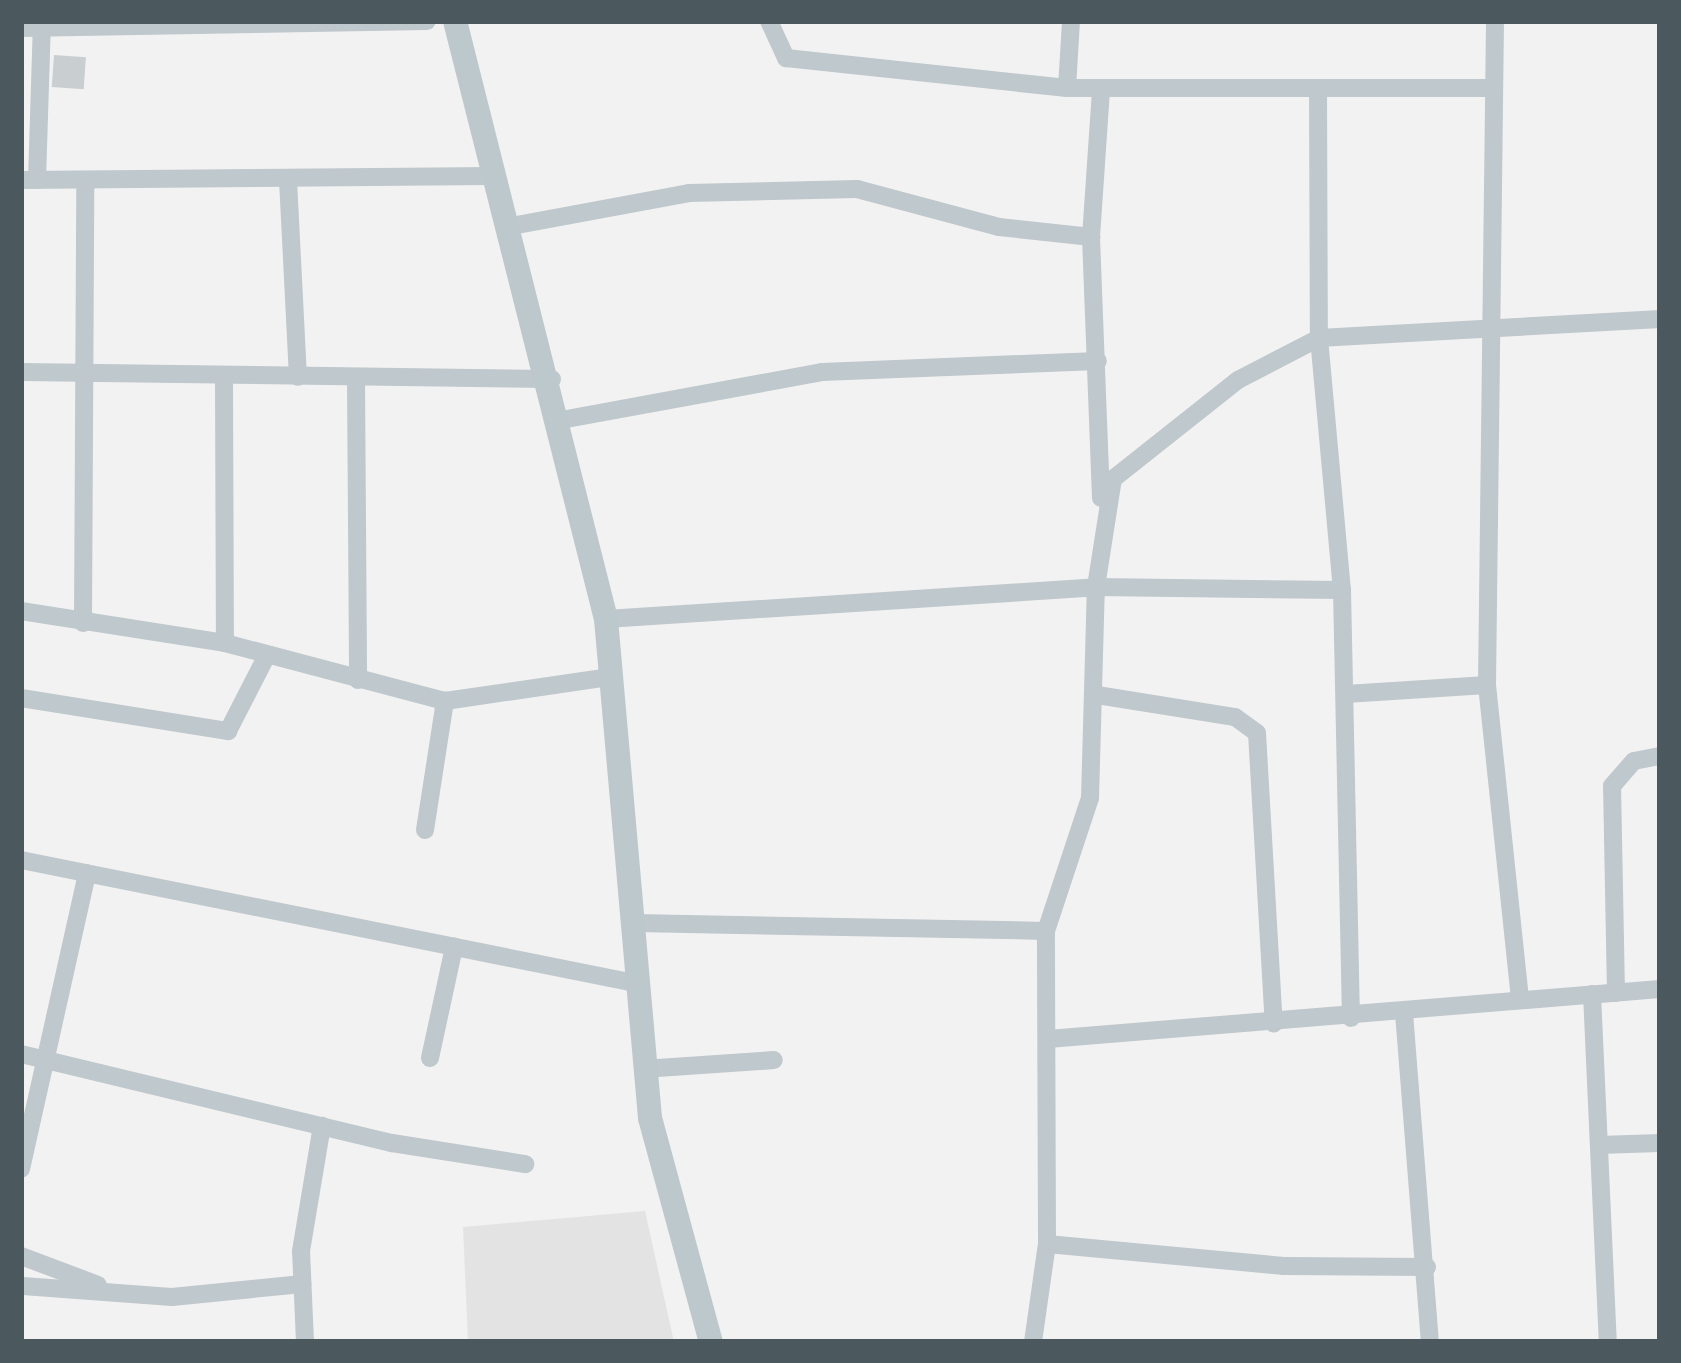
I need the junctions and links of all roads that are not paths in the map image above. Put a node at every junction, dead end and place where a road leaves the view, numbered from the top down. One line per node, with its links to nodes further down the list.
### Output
1 (428, 21): 6 (street)
2 (455, 21): 12 (street)
3 (769, 21): 8 (street)
4 (1071, 21): 8 (street)
5 (1495, 21): 10 (street)
6 (42, 26): 7 (street); 14 (street)
7 (21, 28)
8 (1067, 88): 11 (street)
9 (1318, 88): 10 (street); 11 (street); 20 (street)
10 (1494, 88): 19 (street)
11 (1101, 90): 17 (street)
12 (492, 176): 13 (street); 16 (street)
13 (288, 179): 15 (street); 24 (street)
14 (29, 180): 15 (street)
15 (85, 184): 23 (street)
16 (506, 227): 17 (street); 26 (street)
17 (1090, 237): 21 (street)
18 (1660, 319): 19 (street)
19 (1492, 323): 20 (street); 39 (street)
20 (1319, 338): 29 (street); 31 (street)
21 (1099, 361): 28 (street); 29 (street)
22 (21, 372): 23 (street)
23 (86, 372): 25 (street); 34 (street)
24 (298, 377): 25 (street); 27 (street)
25 (224, 378): 35 (street)
26 (552, 379): 27 (street); 28 (street)
27 (356, 380): 38 (street)
28 (561, 420): 33 (street)
29 (1102, 509): 30 (street)
30 (1096, 587): 31 (street); 33 (street); 41 (street)
31 (1342, 590): 40 (street)
32 (21, 611): 34 (street)
33 (606, 620): 37 (street)
34 (83, 623): 35 (street)
35 (225, 643): 36 (street)
36 (266, 658): 38 (street); 42 (street)
37 (610, 677): 43 (street); 48 (street)
38 (358, 680): 43 (street)
39 (1487, 685): 40 (street); 55 (street)
40 (1346, 694): 57 (street)
41 (1097, 695): 49 (street); 58 (street)
42 (21, 698)
43 (445, 701): 45 (street)
44 (1660, 756): 53 (street)
45 (425, 830)
46 (21, 860): 47 (street)
47 (87, 873): 50 (street); 60 (street)
48 (635, 923): 49 (street); 51 (street)
49 (1046, 931): 59 (street)
50 (454, 947): 51 (street); 61 (street)
51 (640, 984): 63 (street)
52 (1660, 989): 53 (street)
53 (1616, 993): 54 (street)
54 (1592, 994): 55 (street); 66 (street)
55 (1520, 1000): 56 (street)
56 (1404, 1013): 57 (street); 71 (street)
57 (1351, 1018): 58 (street)
58 (1274, 1024): 59 (street)
59 (1048, 1039): 69 (street)
60 (31, 1057): 64 (street); 68 (street)
61 (430, 1058)
62 (773, 1060): 63 (street)
63 (644, 1069): 76 (street)
64 (322, 1126): 67 (street); 72 (street)
65 (1660, 1143): 66 (street)
66 (1599, 1144): 79 (street)
67 (525, 1165)
68 (21, 1169)
69 (1048, 1244): 71 (street); 77 (street)
70 (27, 1258): 73 (street); 74 (street)
71 (1427, 1267): 78 (street)
72 (302, 1284): 73 (street); 75 (street)
73 (98, 1285): 74 (street)
74 (22, 1288)
75 (305, 1342)
76 (711, 1342)
77 (1034, 1342)
78 (1430, 1342)
79 (1608, 1342)

